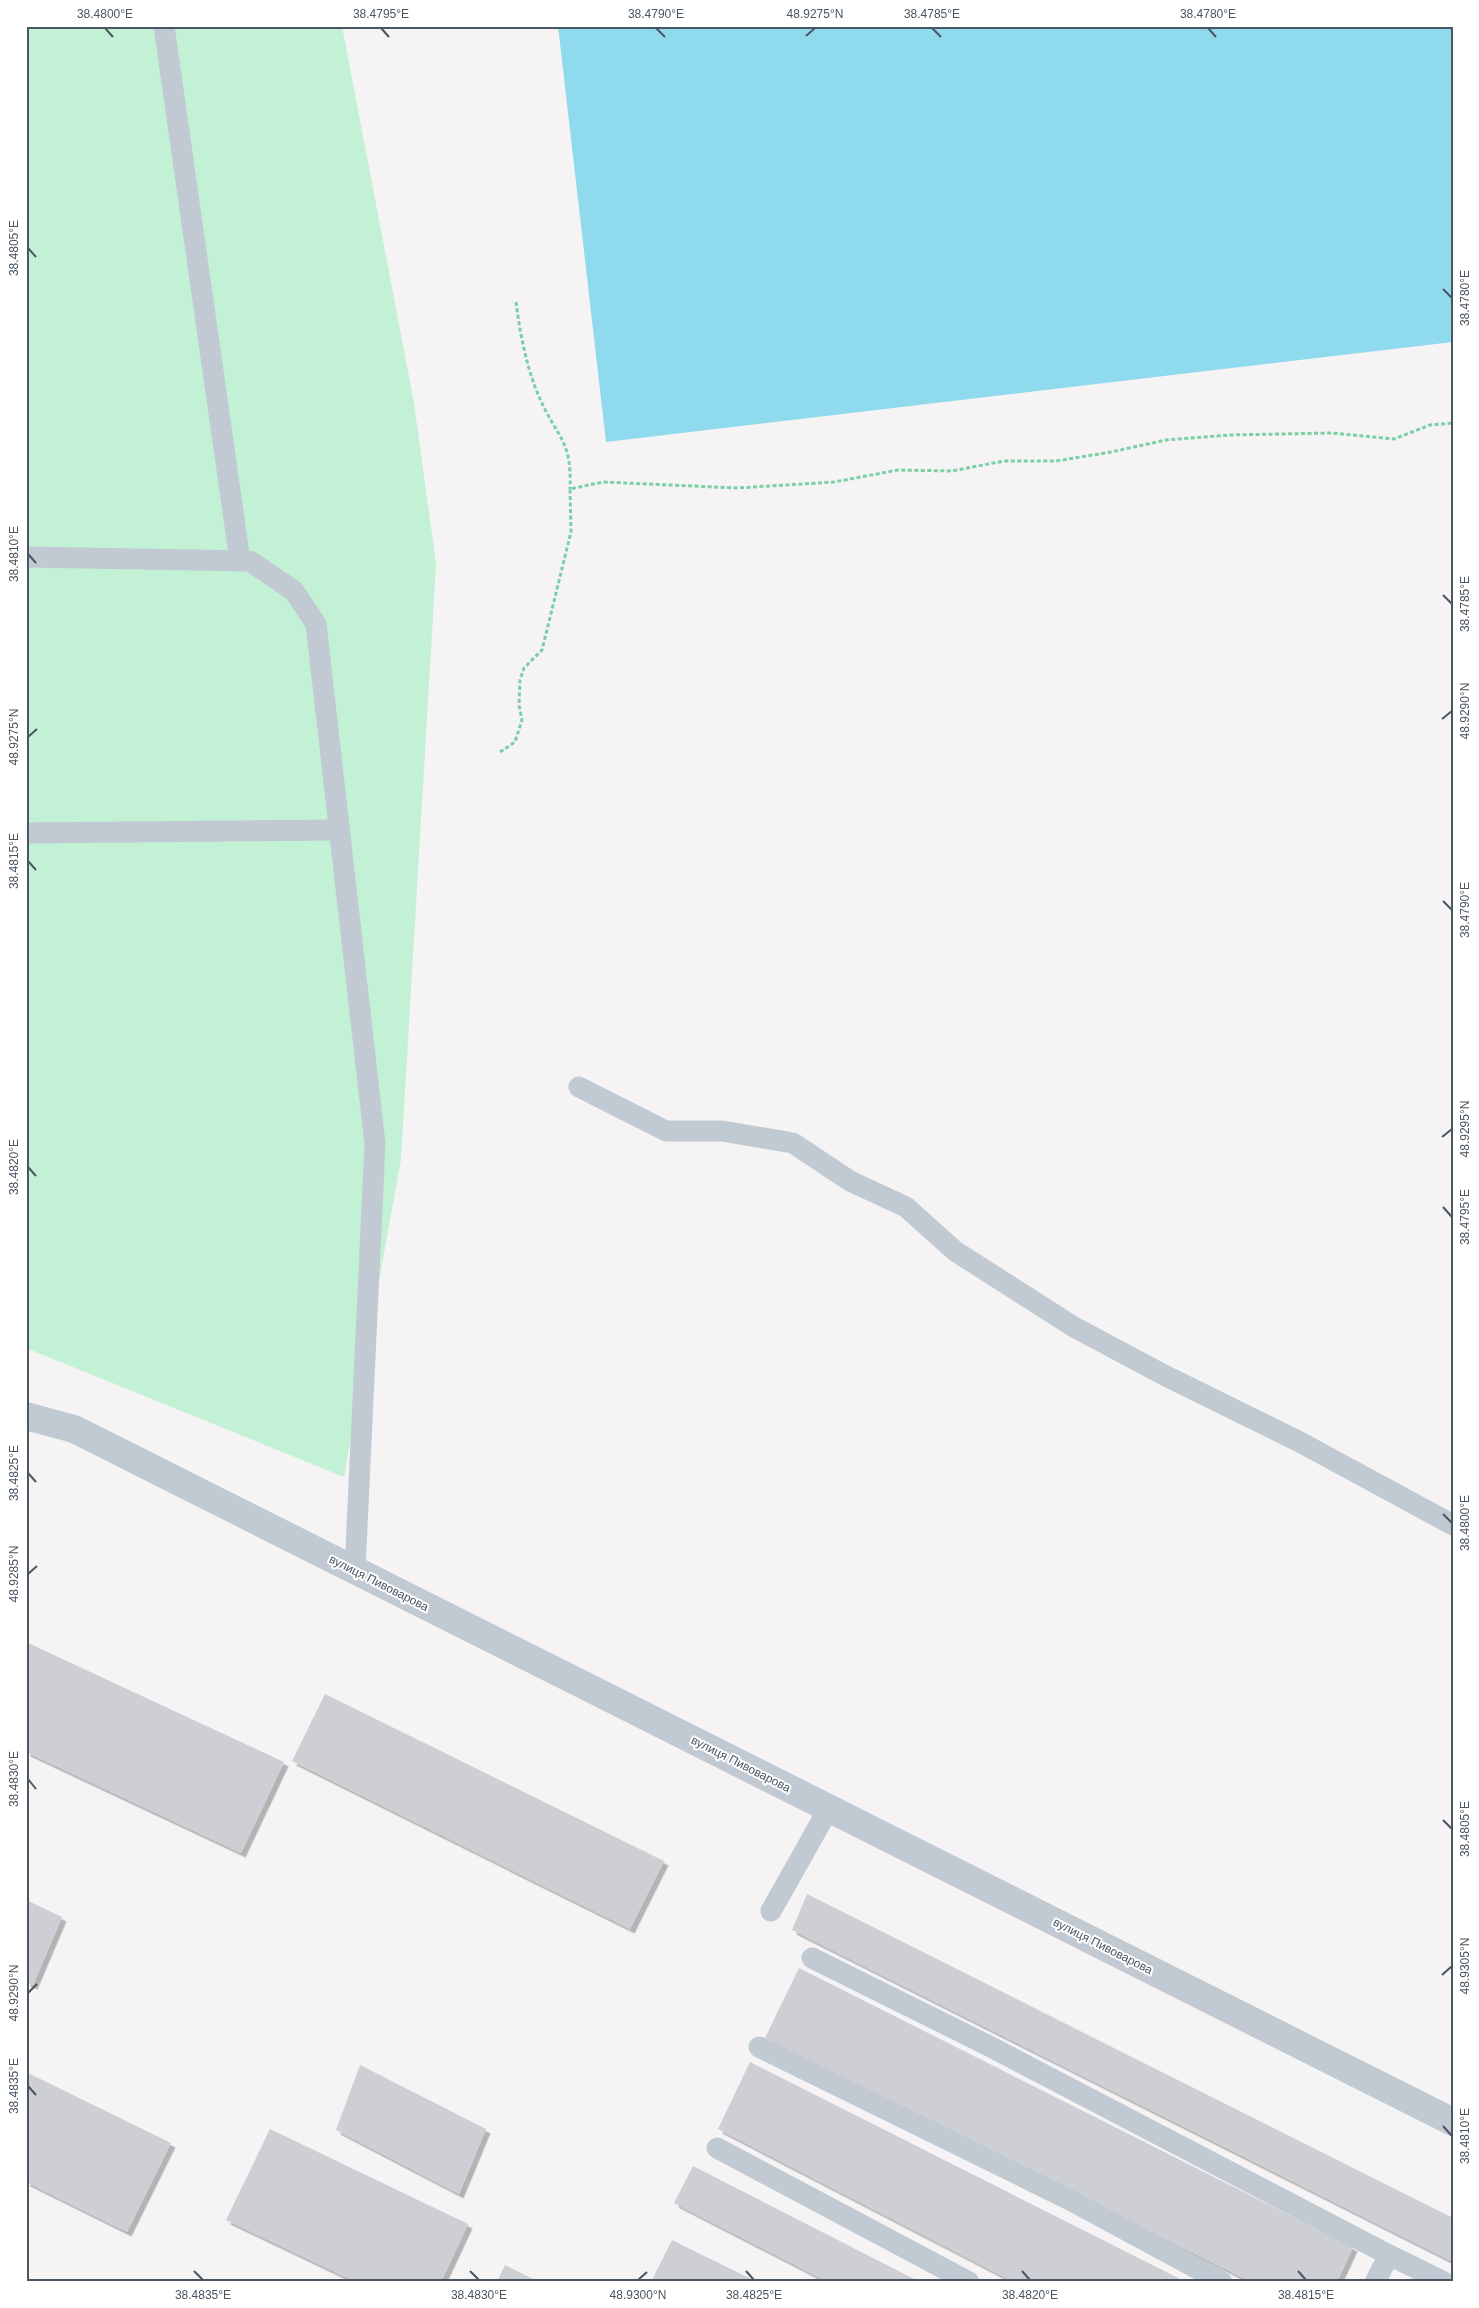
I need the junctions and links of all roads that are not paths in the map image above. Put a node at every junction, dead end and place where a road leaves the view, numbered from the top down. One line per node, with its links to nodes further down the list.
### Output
1 (164, 26): 3 (lane)
2 (26, 556): 3 (lane)
3 (240, 561): 4 (lane)
4 (339, 830): 5 (lane); 9 (lane)
5 (26, 833)
6 (579, 1087): 8 (lane)
7 (26, 1416): 9 (street, вулиця Пивоварова)
8 (1453, 1525)
9 (355, 1570): 10 (street, вулиця Пивоварова)
10 (829, 1808): 11 (lane); 14 (street, вулиця Пивоварова)
11 (771, 1911)
12 (812, 1958): 16 (lane)
13 (759, 2047): 18 (lane)
14 (1453, 2122)
15 (718, 2148): 17 (lane)
16 (1390, 2255): 19 (lane); 20 (lane)
17 (969, 2282)
18 (1222, 2282)
19 (1375, 2282)
20 (1444, 2282)

